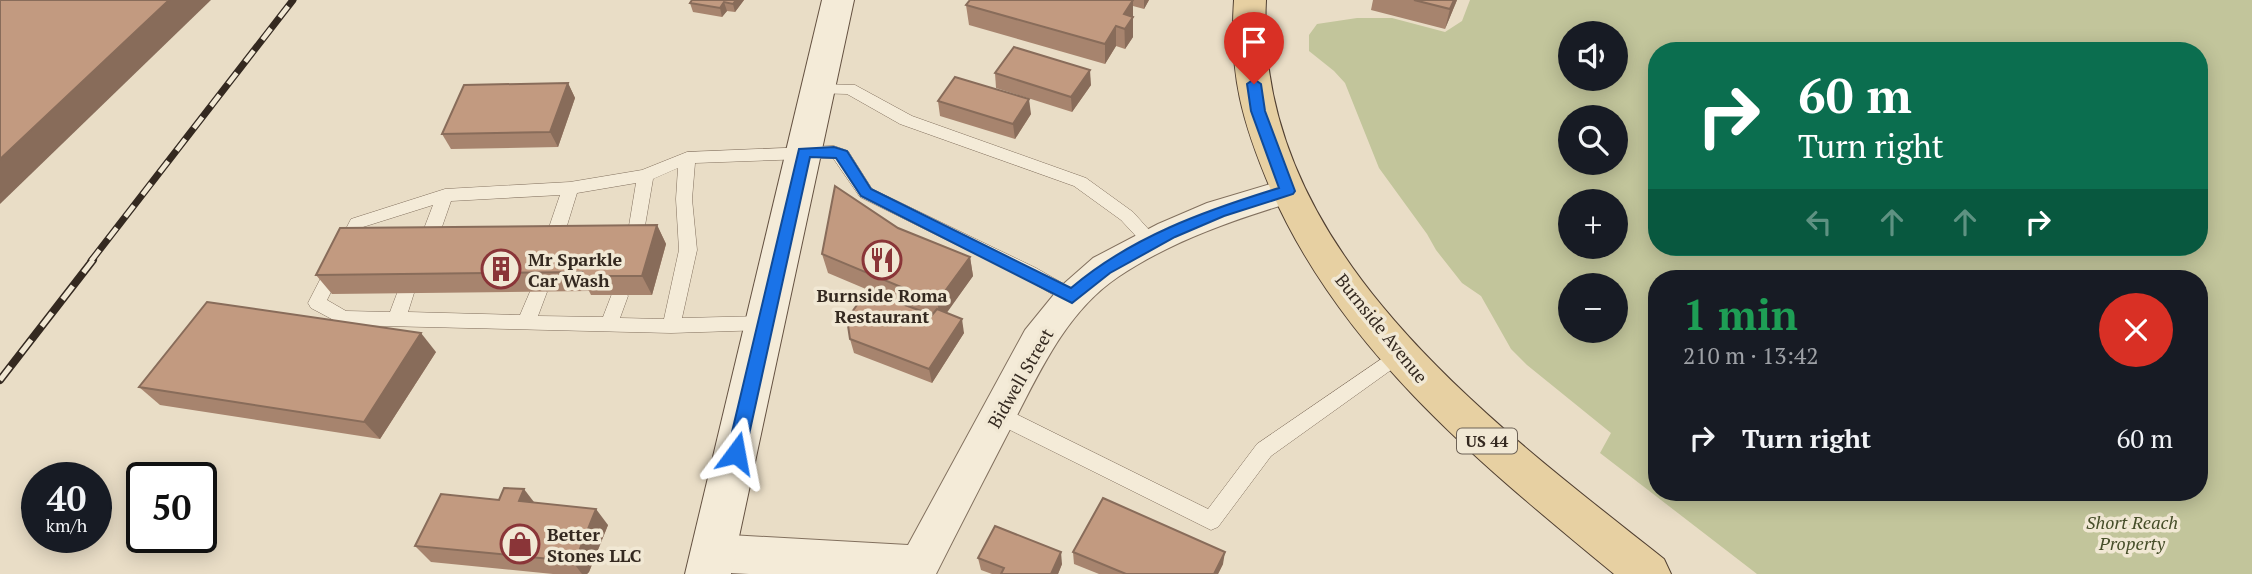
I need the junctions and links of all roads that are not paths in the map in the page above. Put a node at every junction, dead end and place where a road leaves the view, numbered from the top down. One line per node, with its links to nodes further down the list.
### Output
1 (838, 0): 3 (main road)
2 (1250, 0): 8 (main road, Burnside Avenue / US 44)
3 (819, 89): 4 (main road); 10 (lane)
4 (804, 152): 5 (lane); 17 (lane); 20 (main road)
5 (687, 158): 6 (lane); 22 (lane)
6 (645, 176): 7 (lane); 11 (lane)
7 (570, 188): 9 (lane); 12 (lane)
8 (1287, 191): 10 (street, Bidwell Street); 23 (main road, Burnside Avenue / US 44)
9 (445, 195): 13 (lane); 18 (lane)
10 (1152, 243): 17 (street, Bidwell Street)
11 (635, 244)
12 (552, 245)
13 (426, 247)
14 (538, 292): 19 (lane)
15 (405, 293): 18 (lane)
16 (619, 296): 21 (lane)
17 (1072, 297): 24 (street, Bidwell Street)
18 (397, 319): 19 (lane)
19 (527, 320): 21 (lane)
20 (765, 323): 22 (lane); 25 (main road)
21 (609, 324): 22 (lane)
22 (671, 326)
23 (1399, 355): 24 (lane); 27 (main road, Burnside Avenue / US 44)
24 (999, 415): 26 (street, Bidwell Street)
25 (710, 563): 26 (street, Bidwell Street)
26 (916, 570)
27 (1648, 574)

